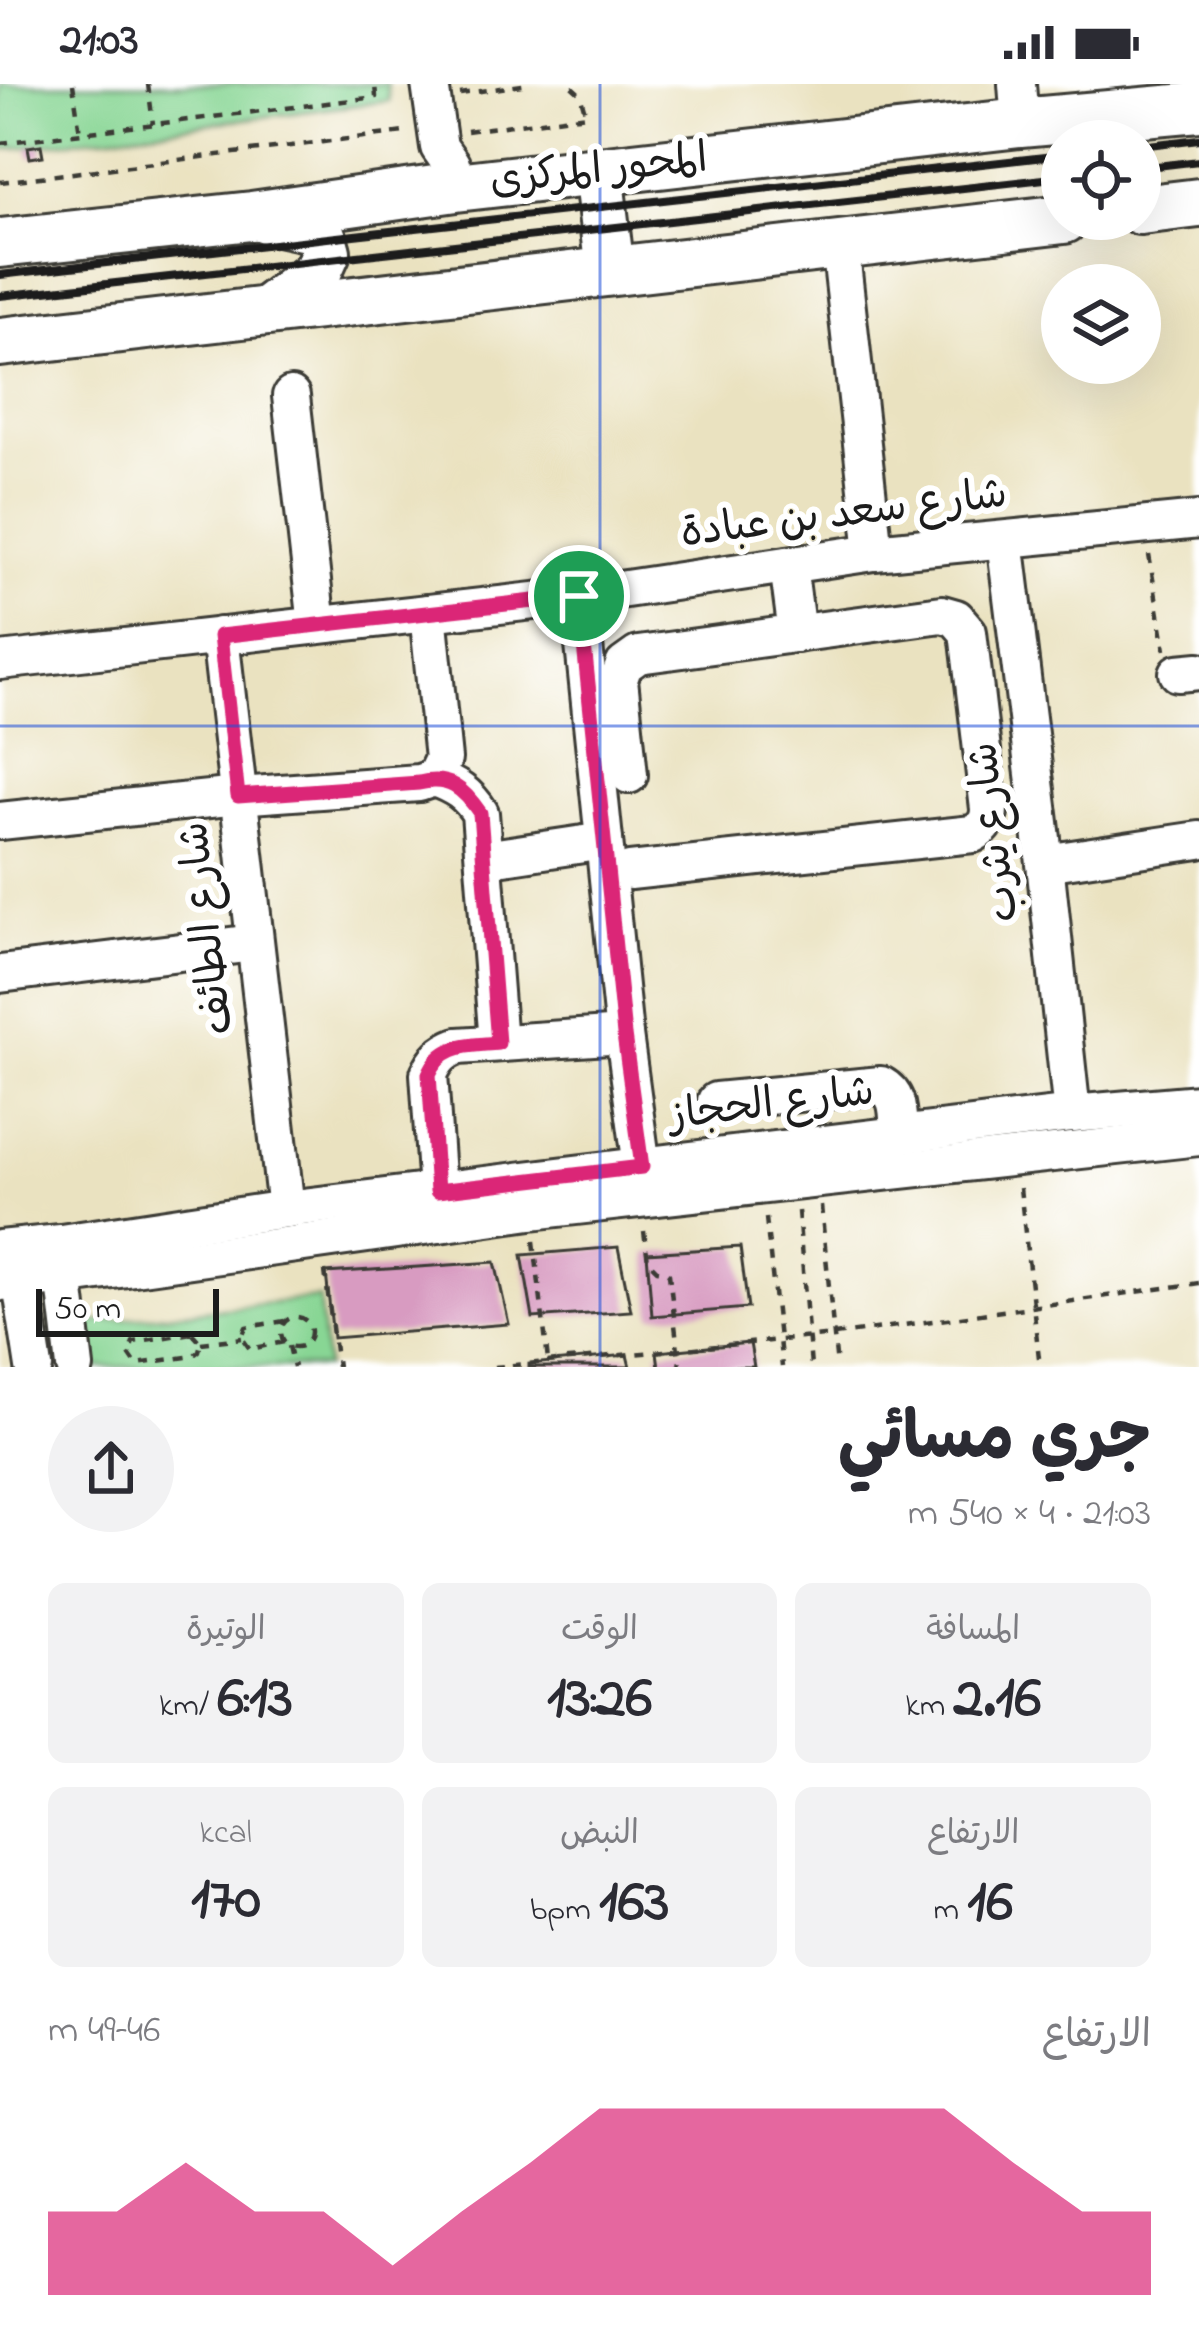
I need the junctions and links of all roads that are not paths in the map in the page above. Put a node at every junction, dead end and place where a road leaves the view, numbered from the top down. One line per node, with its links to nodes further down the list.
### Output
1 (456, 89): 4 (street)
2 (1029, 103): 3 (main road, المحور المركزى); 5 (main road, المحور المركزى)
3 (1199, 107)
4 (456, 161): 5 (main road, المحور المركزى); 8 (main road, المحور المركزى)
5 (598, 172): 12 (main road)
6 (1199, 203): 7 (main road)
7 (1161, 208)
8 (252, 216): 10 (main road, المحور المركزى); 13 (main road)
9 (1041, 222): 11 (main road)
10 (0, 242)
11 (840, 244): 12 (main road); 18 (street)
12 (610, 271): 13 (main road)
13 (266, 310): 14 (main road)
14 (0, 342)
15 (291, 396): 22 (street)
16 (1199, 520): 17 (street, شارع سعد بن عبادة)
17 (1005, 540): 18 (street, شارع سعد بن عبادة); 33 (street, شارع يثرب)
18 (874, 551): 19 (street, شارع سعد بن عبادة)
19 (788, 565): 20 (street, شارع سعد بن عبادة); 23 (street)
20 (579, 596): 21 (street, شارع سعد بن عبادة); 31 (street)
21 (428, 613): 22 (street, شارع سعد بن عبادة); 27 (street)
22 (316, 626): 24 (street, شارع سعد بن عبادة)
23 (797, 634): 26 (street); 34 (street)
24 (220, 636): 25 (street, شارع سعد بن عبادة); 28 (street, شارع الطائف)
25 (0, 661)
26 (629, 775)
27 (434, 778): 28 (street); 32 (street)
28 (238, 796): 29 (street); 35 (street, شارع الطائف)
29 (0, 821)
30 (1199, 840): 33 (street)
31 (604, 841): 32 (street); 37 (street)
32 (484, 859): 38 (street)
33 (1046, 863): 41 (street, شارع يثرب)
34 (630, 871)
35 (254, 944): 36 (street); 46 (street, شارع الطائف)
36 (0, 974)
37 (624, 1035): 38 (street); 44 (street)
38 (498, 1043): 45 (street)
39 (716, 1101): 42 (street)
40 (1199, 1103): 41 (street, شارع الحجاز)
41 (1072, 1114): 42 (street, شارع الحجاز)
42 (899, 1135): 44 (street, شارع الحجاز)
43 (1199, 1137): 44 (street, شارع الحجاز)
44 (641, 1184): 45 (street, شارع الحجاز); 47 (street, شارع الحجاز)
45 (437, 1191): 46 (street, شارع الحجاز)
46 (286, 1209): 47 (street, شارع الحجاز)
47 (62, 1260): 48 (street, شارع الحجاز); 50 (street)
48 (9, 1264): 49 (street)
49 (34, 1367)
50 (75, 1367)

